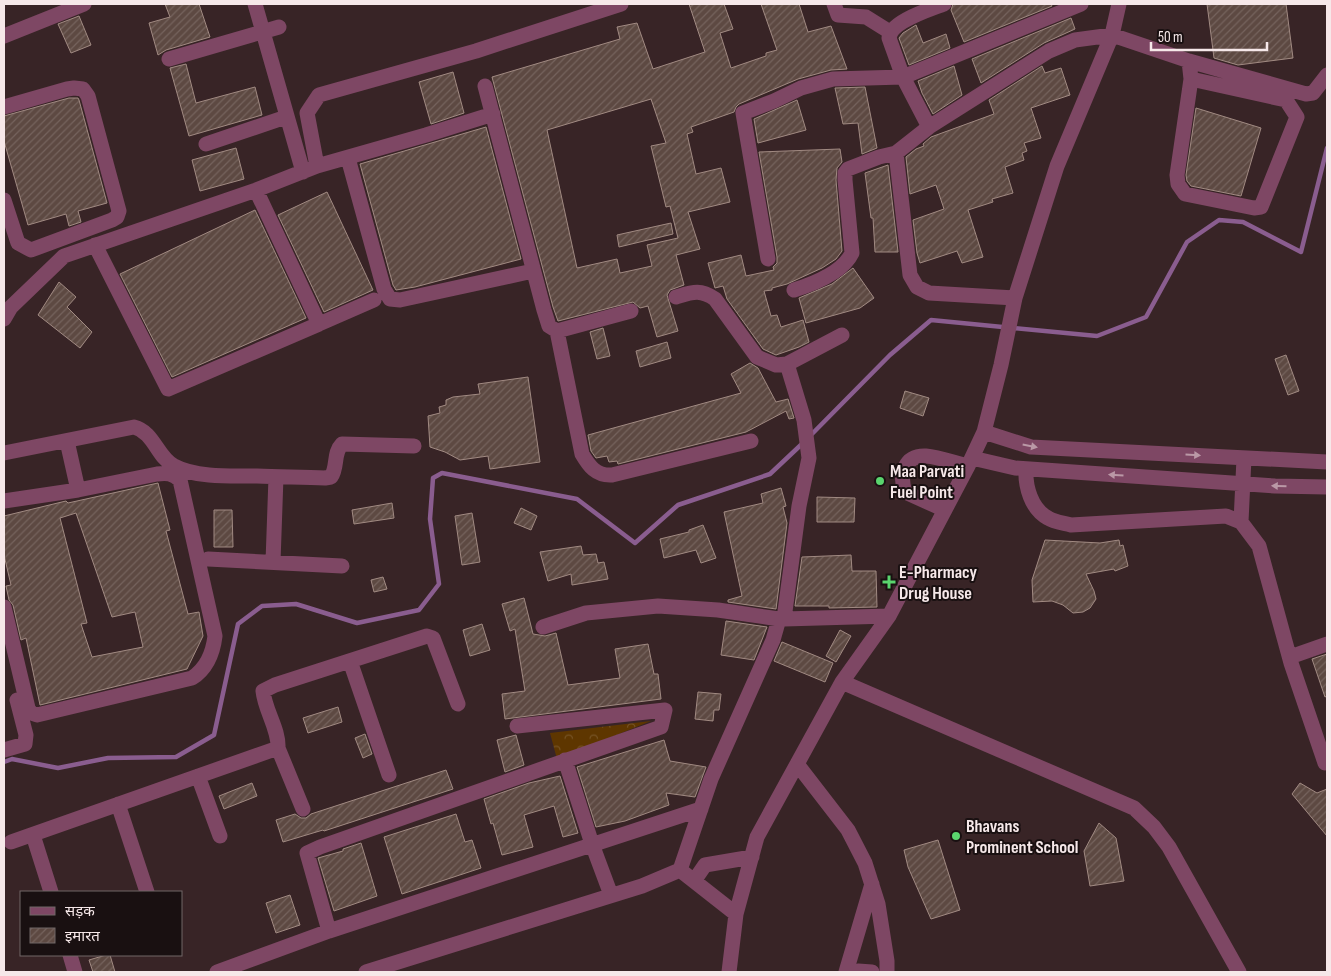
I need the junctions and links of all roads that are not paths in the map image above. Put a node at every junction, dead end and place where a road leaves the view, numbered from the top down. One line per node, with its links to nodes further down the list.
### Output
1 (84, 4): 12 (street)
2 (254, 4): 9 (street)
3 (621, 4): 26 (street)
4 (834, 4): 10 (street)
5 (944, 4): 10 (street)
6 (1081, 4): 16 (street)
7 (1114, 5): 11 (street)
8 (279, 27): 9 (street)
9 (263, 31): 13 (street); 21 (street)
10 (890, 32): 16 (street)
11 (1112, 34): 14 (street); 22 (street); 37 (street)
12 (4, 36)
13 (169, 59)
14 (1189, 62): 15 (street); 17 (street)
15 (1327, 75)
16 (903, 77): 22 (street); 32 (street)
17 (1191, 79): 17 (street)
18 (485, 86): 20 (street)
19 (4, 107): 29 (street)
20 (493, 114): 25 (street); 33 (street)
21 (286, 118): 23 (street); 26 (street)
22 (929, 127): 24 (street)
23 (206, 144)
24 (896, 153): 34 (street); 37 (street)
25 (348, 158): 26 (street); 33 (street)
26 (310, 169): 27 (street)
27 (256, 190): 30 (street); 40 (street)
28 (4, 200): 29 (street)
29 (59, 240): 31 (street)
30 (95, 245): 31 (street); 40 (street)
31 (64, 256): 38 (street)
32 (768, 259)
33 (533, 271): 41 (street)
34 (794, 290)
35 (676, 297): 43 (street)
36 (374, 300): 40 (street)
37 (1014, 300): 44 (street)
38 (6, 309)
39 (630, 310): 41 (street)
40 (318, 324)
41 (557, 331): 46 (street)
42 (842, 334): 43 (street)
43 (787, 364): 65 (street)
44 (984, 432): 49 (street, one-way to 49); 50 (street)
45 (67, 440): 48 (street); 53 (street); 56 (street)
46 (751, 442)
47 (414, 446): 53 (street)
48 (4, 453)
49 (1244, 458): 51 (street); 54 (street)
50 (970, 462): 52 (street); 58 (street); 58 (street)
51 (1327, 462)
52 (1026, 469): 54 (street, one-way to 52); 59 (street)
53 (276, 477): 61 (street)
54 (1243, 484): 55 (street, one-way to 54); 59 (street)
55 (1327, 487)
56 (78, 490): 57 (street); 63 (street)
57 (4, 501)
58 (945, 510): 64 (street)
59 (1241, 522): 69 (street)
60 (208, 558): 61 (street)
61 (273, 562): 62 (street)
62 (342, 566)
63 (4, 607)
64 (889, 616): 65 (street); 71 (street)
65 (781, 619): 66 (street); 83 (street)
66 (543, 627)
67 (1327, 644): 69 (street)
68 (4, 645): 75 (street)
69 (1290, 657): 77 (street)
70 (350, 661): 72 (street); 74 (street); 79 (street)
71 (842, 682): 78 (street); 106 (street)
72 (458, 704)
73 (517, 726): 76 (street)
74 (278, 748): 80 (street); 82 (street)
75 (4, 750)
76 (565, 760): 87 (street); 96 (street)
77 (1327, 762)
78 (797, 764): 88 (street); 91 (street)
79 (388, 775)
80 (198, 776): 81 (street); 85 (street)
81 (118, 804): 84 (street); 93 (street)
82 (303, 809)
83 (701, 809): 87 (street); 89 (street)
84 (33, 835): 86 (street); 92 (street)
85 (220, 836)
86 (11, 842)
87 (592, 844): 94 (street); 96 (street)
88 (752, 857): 90 (street); 95 (street)
89 (680, 870): 90 (street); 94 (street)
90 (694, 881): 95 (street)
91 (872, 884): 102 (street); 105 (street)
92 (51, 891)
93 (146, 891)
94 (612, 896): 100 (street)
95 (736, 914): 101 (street)
96 (329, 931): 99 (street)
97 (70, 956): 98 (street)
98 (75, 972)
99 (217, 972)
100 (366, 972)
101 (729, 972)
102 (846, 972)
103 (855, 972): 104 (street)
104 (872, 972)
105 (887, 972)
106 (1238, 972)

